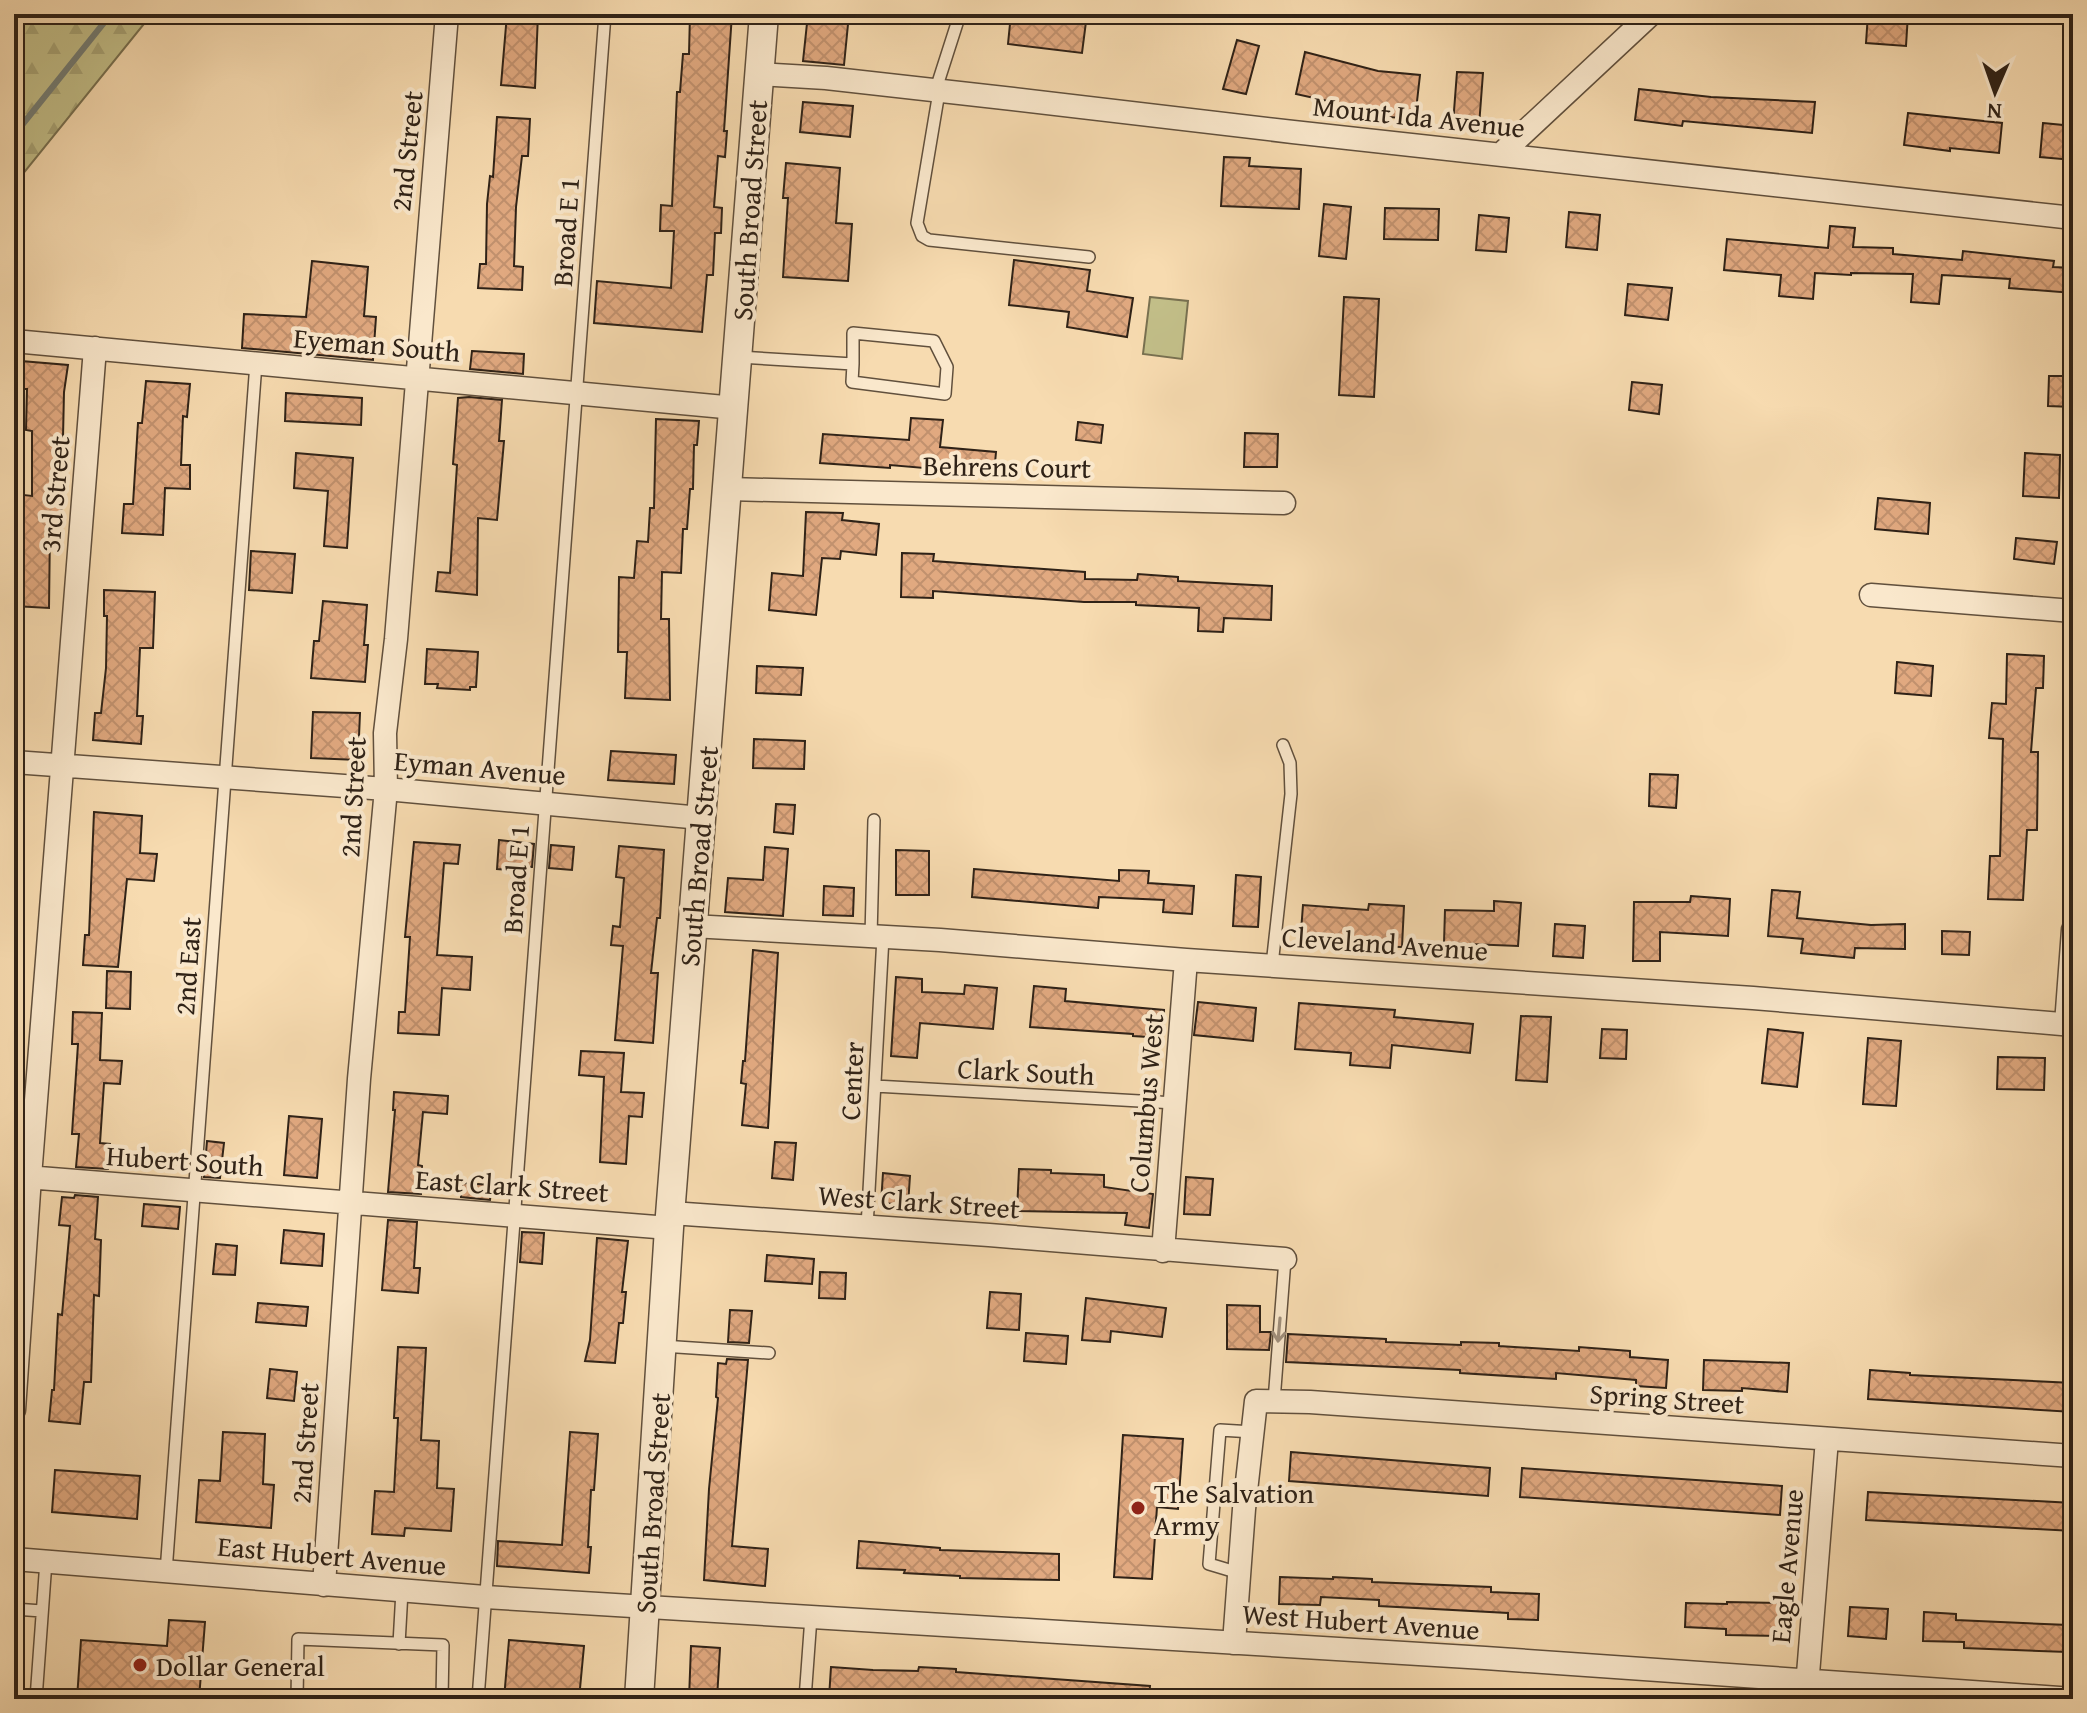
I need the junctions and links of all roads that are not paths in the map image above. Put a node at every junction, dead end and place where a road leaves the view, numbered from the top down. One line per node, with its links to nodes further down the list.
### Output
1 (447, 14): 16 (street, 2nd Street)
2 (605, 14): 17 (lane, Broad E 1)
3 (764, 14): 6 (street, South Broad Street)
4 (960, 14): 7 (lane)
5 (1651, 14): 8 (street)
6 (758, 74): 7 (street, Mount Ida Avenue); 13 (street, South Broad Street)
7 (937, 92): 8 (street, Mount Ida Avenue); 10 (lane)
8 (1501, 154): 9 (street, Mount Ida Avenue)
9 (2073, 218)
10 (1089, 257)
11 (14, 341): 12 (street, Eyeman South)
12 (95, 348): 14 (street, Eyeman South); 25 (street, 3rd Street)
13 (739, 357): 15 (lane); 18 (street, South Broad Street)
14 (256, 363): 16 (street, Eyeman South); 26 (lane, 2nd East)
15 (853, 364): 15 (lane)
16 (417, 378): 17 (street, Eyeman South); 27 (street, 2nd Street)
17 (576, 393): 18 (street, Eyeman South); 28 (lane, Broad E 1)
18 (735, 408): 19 (street, South Broad Street)
19 (728, 489): 20 (street, Behrens Court); 29 (street, South Broad Street)
20 (1284, 503)
21 (1871, 595): 22 (street)
22 (2073, 611)
23 (1283, 745): 35 (lane)
24 (14, 762): 25 (street, Eyman Avenue)
25 (62, 765): 26 (street, Eyman Avenue); 39 (street, 3rd Street)
26 (225, 776): 27 (street, Eyman Avenue); 40 (lane, 2nd East)
27 (386, 789): 28 (street, Eyman Avenue); 41 (street, 2nd Street)
28 (545, 804): 29 (street, Eyman Avenue); 42 (lane, Broad E 1)
29 (701, 818): 31 (street, South Broad Street)
30 (874, 820): 33 (lane, Center)
31 (692, 926): 33 (street, Cleveland Avenue); 43 (street, South Broad Street)
32 (2073, 930): 36 (street)
33 (877, 936): 34 (street, Cleveland Avenue); 37 (lane, Center)
34 (1186, 960): 35 (street, Cleveland Avenue); 38 (street, Columbus West)
35 (1272, 965): 36 (street, Cleveland Avenue)
36 (2070, 1025)
37 (875, 1086): 38 (lane, Clark South); 44 (lane, Center)
38 (1175, 1103): 45 (street, Columbus West)
39 (22, 1177): 40 (street, Hubert South); 50 (street, 3rd Street)
40 (194, 1190): 41 (street, Hubert South); 56 (lane, 2nd East)
41 (350, 1203): 42 (street, East Clark Street); 58 (street, 2nd Street)
42 (514, 1216): 43 (street, East Clark Street); 60 (lane, Broad E 1)
43 (670, 1220): 44 (street, West Clark Street); 47 (street, South Broad Street)
44 (867, 1227): 45 (street, West Clark Street)
45 (1163, 1251): 46 (street, West Clark Street)
46 (1285, 1259): 49 (lane, one-way to 49)
47 (662, 1346): 48 (lane); 61 (street, South Broad Street)
48 (769, 1353)
49 (1265, 1401): 51 (street); 52 (street, Spring Street)
50 (14, 1410)
51 (1253, 1432): 57 (street); 57 (lane)
52 (1827, 1439): 53 (street, Spring Street); 67 (street, Eagle Avenue)
53 (2073, 1456)
54 (14, 1559): 55 (street, East Hubert Avenue)
55 (46, 1561): 56 (street, East Hubert Avenue); 63 (lane)
56 (166, 1572): 58 (street, East Hubert Avenue)
57 (1239, 1573): 65 (street)
58 (324, 1585): 59 (street, East Hubert Avenue)
59 (402, 1591): 60 (street, East Hubert Avenue); 66 (lane)
60 (485, 1597): 61 (street, East Hubert Avenue); 71 (lane, Broad E 1)
61 (646, 1606): 64 (street, West Hubert Avenue); 72 (street, South Broad Street)
62 (14, 1609): 63 (lane)
63 (42, 1611): 68 (lane)
64 (811, 1617): 65 (street, West Hubert Avenue); 73 (lane)
65 (1234, 1643): 67 (street, West Hubert Avenue)
66 (399, 1644): 69 (lane); 70 (lane)
67 (1806, 1690): 74 (street, West Hubert Avenue)
68 (36, 1699)
69 (297, 1699)
70 (442, 1699)
71 (478, 1699)
72 (639, 1699)
73 (805, 1699)
74 (2073, 1699)

